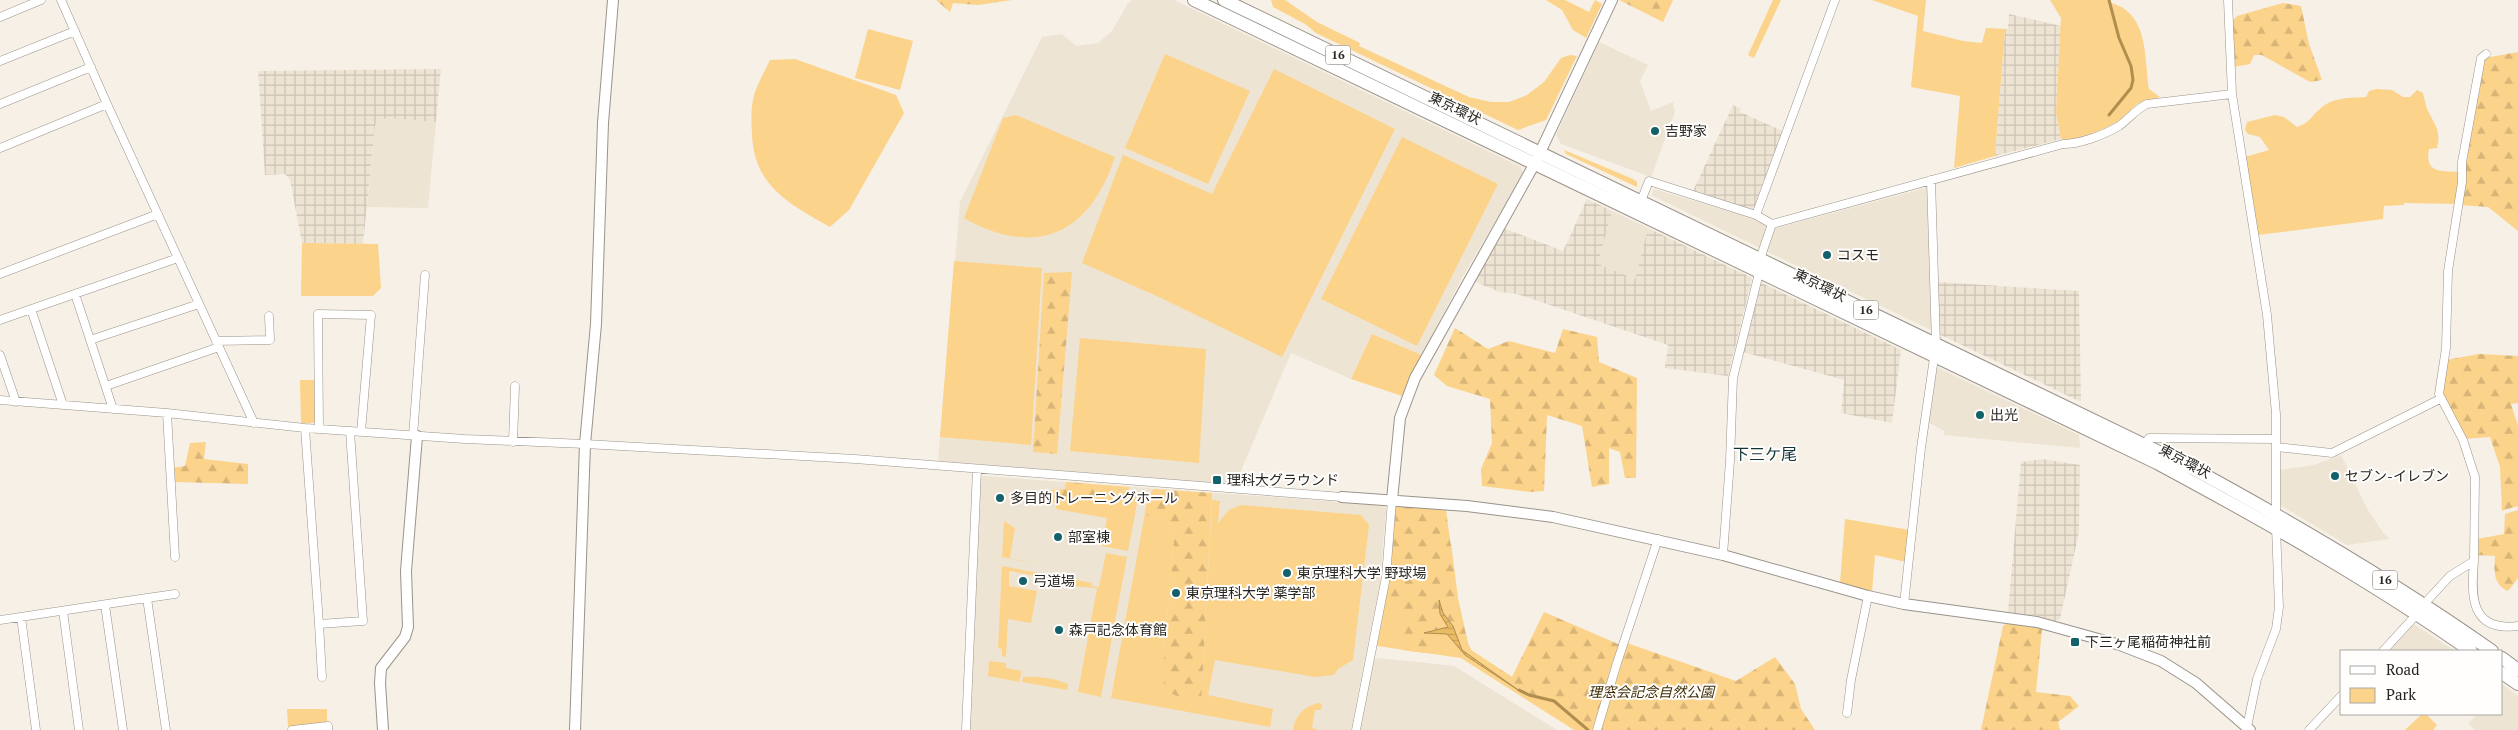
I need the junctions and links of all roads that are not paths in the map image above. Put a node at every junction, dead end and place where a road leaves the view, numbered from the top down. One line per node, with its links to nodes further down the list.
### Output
1 (41, 0): 10 (street)
2 (61, 0): 11 (street)
3 (613, 0): 55 (street)
4 (1194, 0): 9 (highway, 東京環状 / 16)
5 (1224, 0): 9 (highway, 東京環状 / 16)
6 (1612, 0): 19 (street)
7 (1835, 0): 23 (street)
8 (2228, 0): 15 (street)
9 (1239, 9): 19 (highway, 東京環状 / 16)
10 (0, 17)
11 (75, 31): 13 (street); 14 (street)
12 (2486, 54): 41 (street)
13 (0, 61)
14 (91, 67): 16 (street); 17 (street)
15 (2232, 94): 20 (street); 54 (street)
16 (0, 104)
17 (106, 104): 18 (street); 22 (street)
18 (0, 148)
19 (1537, 157): 21 (highway, 東京環状 / 16); 27 (highway, 東京環状 / 16); 59 (street)
20 (1931, 180): 24 (street); 37 (street)
21 (1640, 201): 23 (street); 26 (highway, 東京環状 / 16)
22 (158, 214): 25 (street); 28 (street)
23 (1756, 215): 24 (street)
24 (1772, 224): 26 (street)
25 (178, 258): 30 (street); 31 (street)
26 (1760, 259): 27 (street); 37 (highway, 東京環状 / 16)
27 (1759, 273): 37 (highway, 東京環状 / 16); 63 (street)
28 (0, 274)
29 (424, 275): 52 (street)
30 (75, 294): 32 (street); 35 (street)
31 (199, 304): 35 (street); 36 (street)
32 (31, 309): 34 (street); 44 (street)
33 (269, 316): 36 (street)
34 (0, 320)
35 (90, 340): 39 (street)
36 (218, 344): 39 (street); 47 (street)
37 (1935, 350): 56 (highway, 東京環状 / 16); 61 (highway, 東京環状 / 16); 70 (street)
38 (0, 354): 43 (street)
39 (106, 386): 45 (street)
40 (516, 386): 53 (street)
41 (2440, 399): 54 (street); 65 (street)
42 (0, 400): 43 (street)
43 (16, 402): 44 (street)
44 (63, 405): 45 (street)
45 (113, 409): 46 (street)
46 (167, 413): 47 (street); 64 (street)
47 (254, 423): 48 (street)
48 (305, 428): 49 (street); 75 (street)
49 (319, 429): 50 (street); 51 (street)
50 (350, 431): 51 (street); 75 (street)
51 (362, 432): 52 (street)
52 (415, 436): 53 (street); 94 (street)
53 (512, 442): 55 (street)
54 (2276, 443): 56 (street); 60 (street)
55 (585, 444): 57 (street); 95 (street)
56 (2145, 444): 60 (highway, 東京環状 / 16)
57 (977, 469): 58 (street); 96 (street)
58 (1342, 497): 59 (street)
59 (1392, 500): 62 (street); 97 (street)
60 (2276, 514): 61 (street); 71 (highway, 東京環状 / 16)
61 (2276, 527): 71 (highway, 東京環状 / 16); 87 (street)
62 (1658, 539): 63 (street); 98 (street)
63 (1723, 555): 67 (street)
64 (175, 557)
65 (2474, 561): 71 (street); 76 (street)
66 (175, 594): 68 (street)
67 (1868, 596): 70 (street); 86 (street)
68 (147, 598): 69 (street); 91 (street)
69 (105, 604): 72 (street); 90 (street)
70 (1904, 604): 87 (street)
71 (2421, 609): 77 (street); 78 (highway, 東京環状 / 16); 79 (highway, 東京環状 / 16)
72 (63, 611): 73 (street); 89 (street)
73 (21, 617): 74 (street); 88 (street)
74 (0, 620)
75 (319, 624): 83 (street)
76 (2518, 626)
77 (2384, 650)
78 (2470, 650)
79 (2490, 650)
80 (2503, 659): 81 (highway)
81 (2518, 670)
82 (2503, 673): 84 (highway)
83 (322, 677)
84 (2518, 684)
85 (2340, 697): 99 (street)
86 (1847, 713)
87 (2248, 728)
88 (36, 730)
89 (79, 730)
90 (123, 730)
91 (166, 730)
92 (292, 730): 93 (street)
93 (328, 730)
94 (383, 730)
95 (576, 730)
96 (966, 730)
97 (1356, 730)
98 (1597, 730)
99 (2309, 730)

